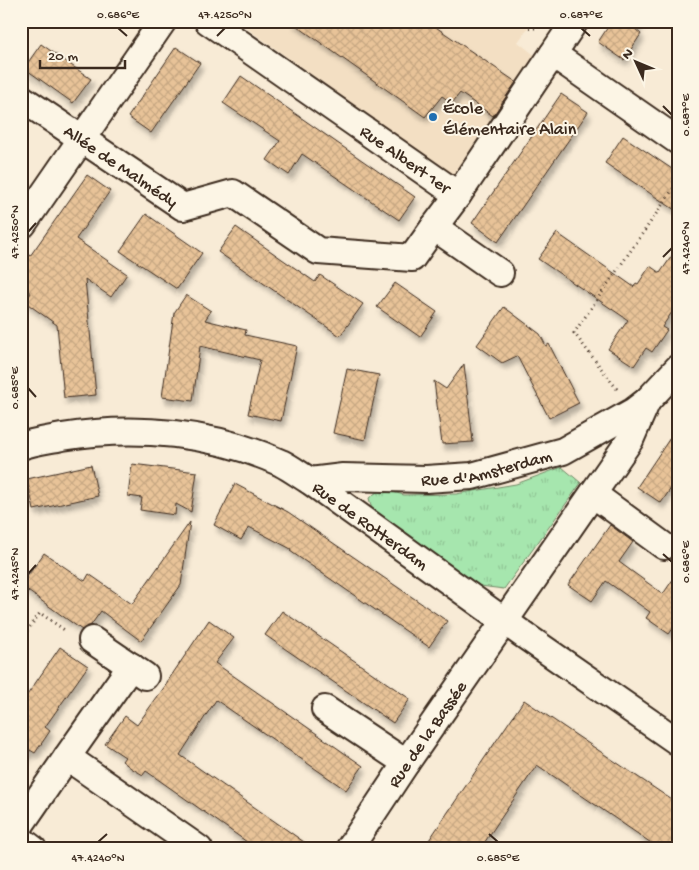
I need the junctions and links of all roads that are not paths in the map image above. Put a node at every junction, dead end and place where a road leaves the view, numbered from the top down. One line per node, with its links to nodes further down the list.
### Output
1 (162, 21): 6 (street)
2 (208, 21): 8 (street, Rue Albert 1er)
3 (575, 21): 4 (street, Rue Albert 1er)
4 (553, 54): 7 (street); 8 (street, Rue Albert 1er)
5 (21, 98): 6 (street, Allée de Malmédy)
6 (81, 140): 9 (street); 10 (street, Allée de Malmédy)
7 (678, 141)
8 (458, 194): 10 (street, Allée de Malmédy)
9 (21, 223)
10 (434, 227): 11 (street)
11 (500, 273)
12 (678, 368): 13 (street, Rue d'Amsterdam)
13 (641, 406): 15 (street, Rue d'Amsterdam); 16 (street, Rue d'Amsterdam)
14 (21, 446): 15 (street, Rue de Rotterdam)
15 (310, 482): 18 (street, Rue de Rotterdam)
16 (593, 494): 17 (street); 18 (street, Rue d'Amsterdam)
17 (664, 546)
18 (505, 620): 21 (street, Rue de Rotterdam); 23 (street, Rue de la Bassée)
19 (92, 640): 22 (street)
20 (325, 709): 23 (street)
21 (678, 742)
22 (68, 757): 24 (street); 27 (street)
23 (406, 763): 28 (street, Rue de la Bassée)
24 (21, 824)
25 (21, 840): 26 (street)
26 (34, 849)
27 (199, 849)
28 (349, 849)

